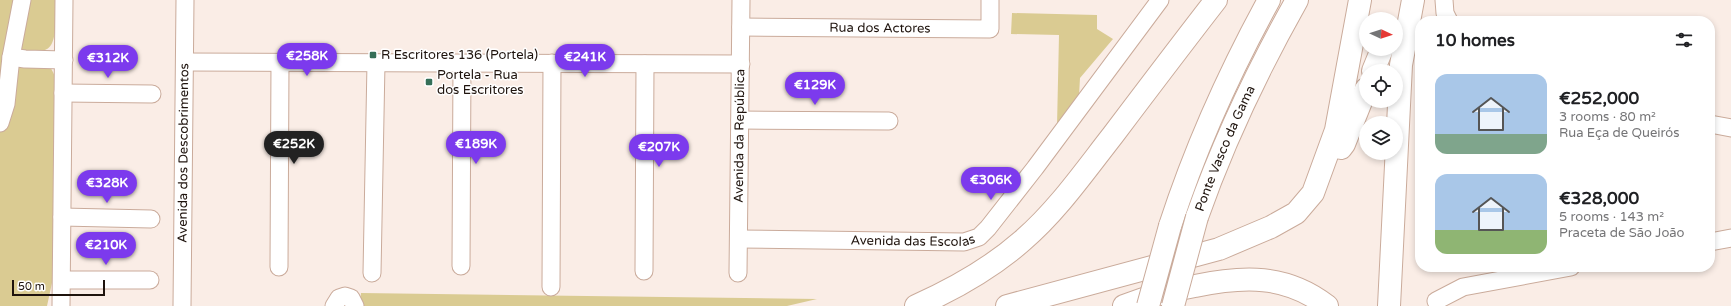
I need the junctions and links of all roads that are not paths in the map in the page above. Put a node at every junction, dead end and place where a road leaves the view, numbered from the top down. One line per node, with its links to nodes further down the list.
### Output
1 (22, 0): 19 (street)
2 (64, 0): 20 (street)
3 (185, 0): 21 (street, Avenida dos Descobrimentos)
4 (742, 0): 17 (street, Avenida da República)
5 (990, 0): 17 (street, Rua dos Actores)
6 (1160, 0): 40 (street, Avenida das Escolas)
7 (1216, 0): 56 (highway)
8 (1264, 0): 18 (highway)
9 (1269, 0): 18 (highway, Ponte Vasco da Gama)
10 (1297, 0): 60 (highway, Ponte Vasco da Gama, bridge)
11 (1360, 0): 36 (highway)
12 (1402, 0): 15 (highway)
13 (1413, 0): 62 (highway)
14 (1444, 0): 16 (street)
15 (1397, 12)
16 (1446, 16)
17 (741, 27): 27 (street, Avenida da República)
18 (1251, 31): 59 (highway, Ponte Vasco da Gama, bridge)
19 (11, 57): 20 (street); 33 (street)
20 (64, 60): 28 (street)
21 (185, 62): 22 (street); 53 (street, Avenida dos Descobrimentos)
22 (280, 62): 23 (street); 43 (street)
23 (376, 63): 24 (street); 46 (street)
24 (462, 63): 25 (street); 42 (street)
25 (552, 63): 26 (street); 50 (street)
26 (645, 64): 27 (street); 44 (street)
27 (741, 64): 31 (street, Avenida da República)
28 (63, 93): 29 (street); 37 (street)
29 (152, 94)
30 (1359, 106): 36 (highway)
31 (740, 120): 32 (street); 40 (street, Avenida da República)
32 (889, 121)
33 (0, 123)
34 (1715, 125): 35 (street)
35 (1731, 128)
36 (1321, 172): 57 (highway)
37 (62, 217): 38 (street); 48 (street)
38 (151, 219)
39 (1731, 238): 41 (street)
40 (739, 239): 47 (street, Avenida da República)
41 (1715, 241)
42 (461, 266)
43 (279, 267)
44 (644, 271)
45 (1544, 272): 51 (street)
46 (372, 273)
47 (738, 273)
48 (62, 280): 49 (street); 52 (street)
49 (150, 280)
50 (551, 287)
51 (1436, 301)
52 (61, 306)
53 (182, 306)
54 (334, 306): 55 (street)
55 (355, 306)
56 (916, 306)
57 (1007, 306)
58 (1124, 306): 61 (highway)
59 (1148, 306)
60 (1173, 306)
61 (1327, 306)
62 (1389, 306)

